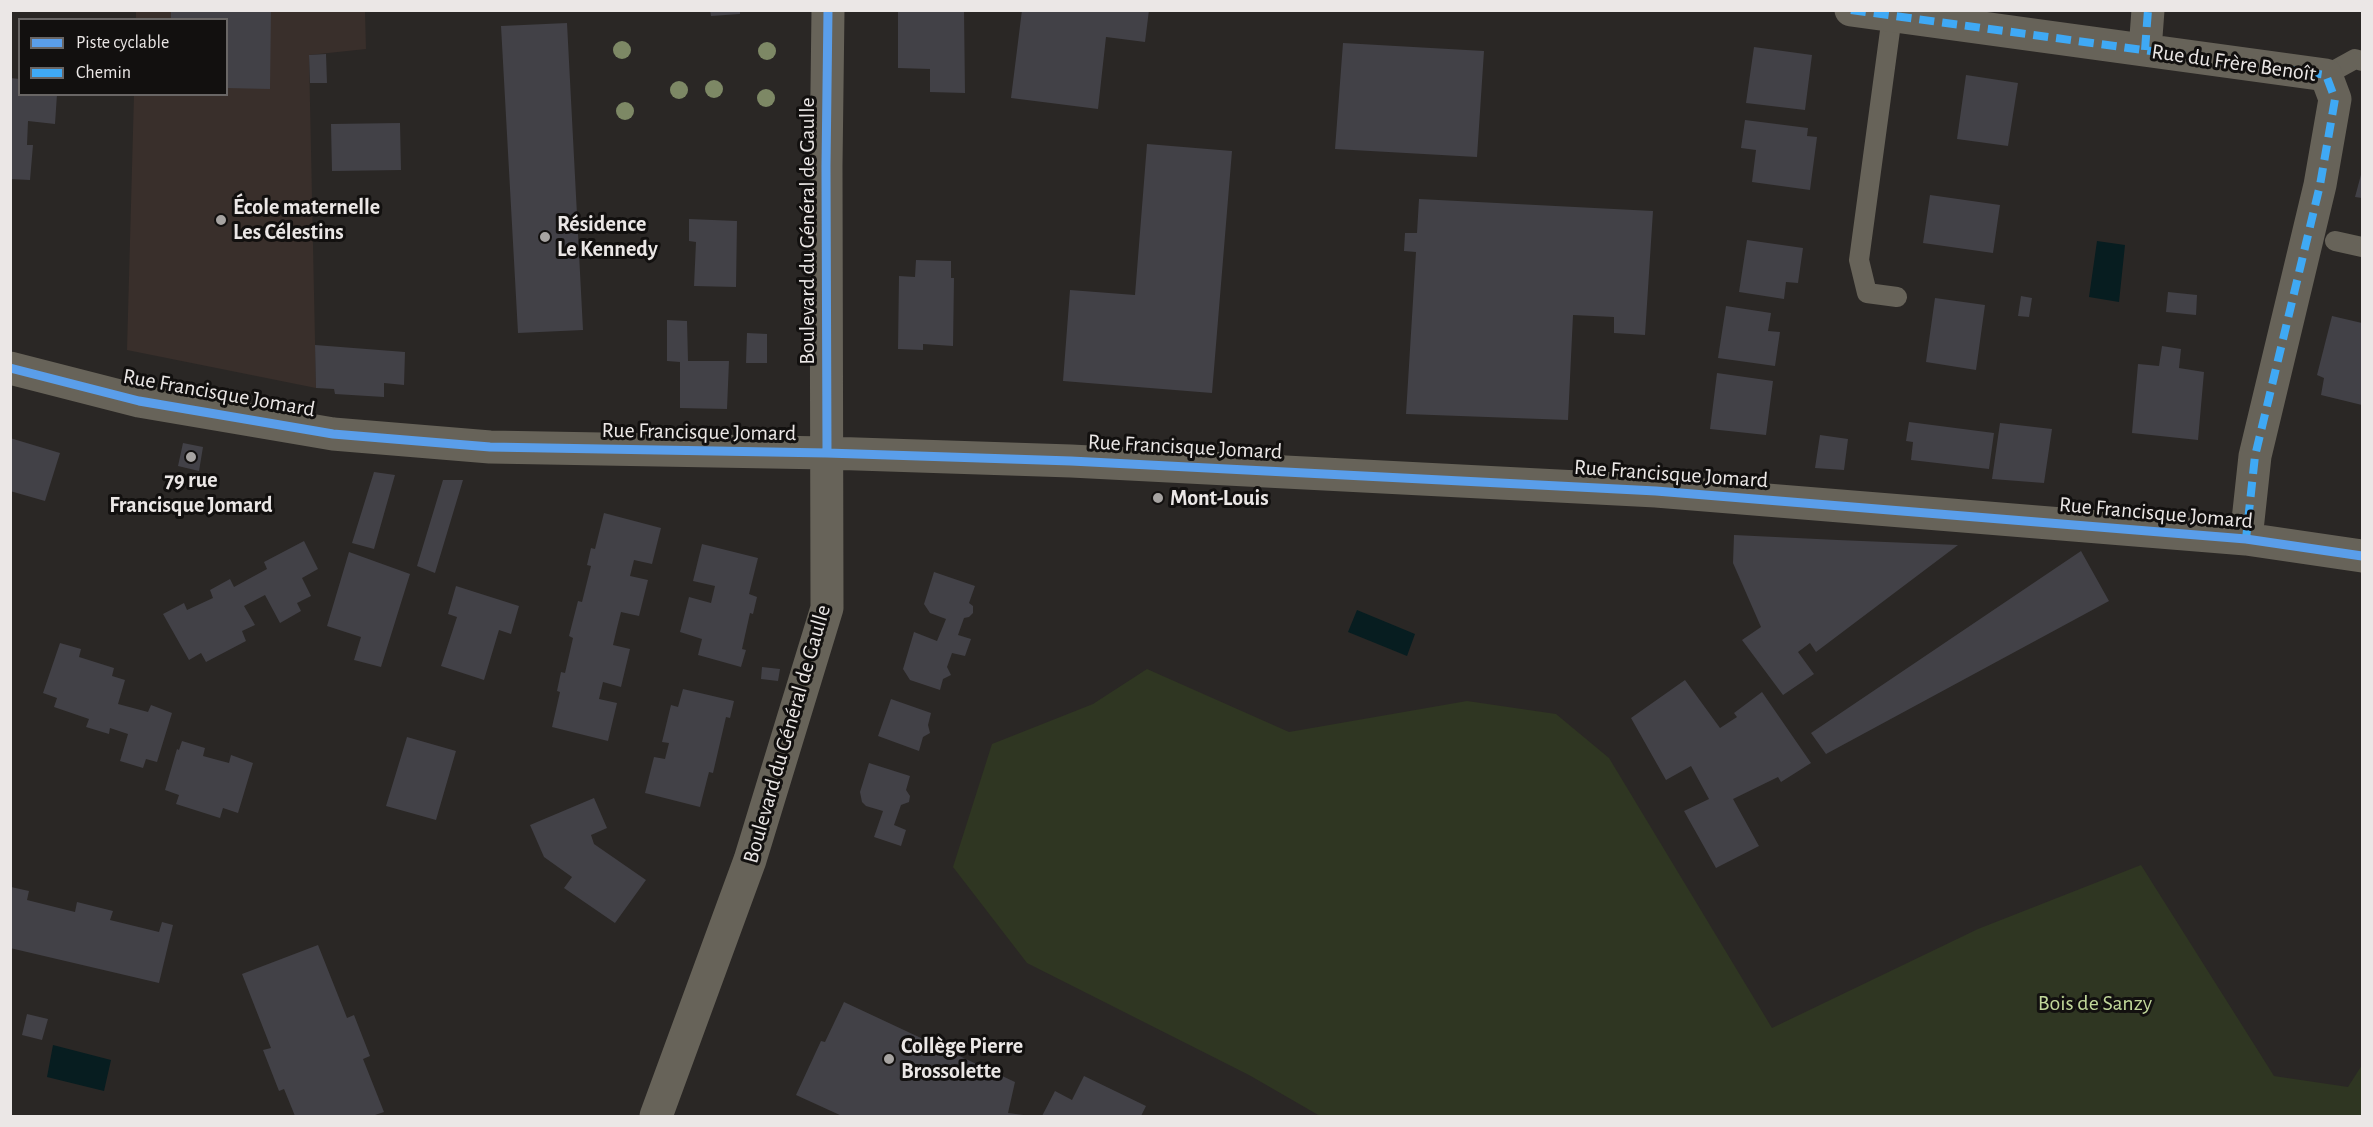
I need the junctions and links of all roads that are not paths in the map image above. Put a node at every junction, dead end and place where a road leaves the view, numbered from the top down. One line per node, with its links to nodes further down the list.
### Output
1 (828, 10): 12 (street, Boulevard du Général de Gaulle)
2 (1851, 10): 4 (street, Rue du Frère Benoît)
3 (2148, 10): 5 (street)
4 (1892, 16): 5 (street, Rue du Frère Benoît); 10 (lane)
5 (2145, 50): 7 (street, Rue du Frère Benoît)
6 (2362, 61): 7 (lane)
7 (2326, 75): 13 (street, Rue du Frère Benoît)
8 (2335, 241): 9 (lane)
9 (2362, 247)
10 (1897, 297)
11 (10, 368): 12 (street, Rue Francisque Jomard)
12 (827, 453): 13 (street, Rue Francisque Jomard); 15 (street, Boulevard du Général de Gaulle)
13 (2246, 539): 14 (street, Rue Francisque Jomard)
14 (2362, 556)
15 (656, 1116)

